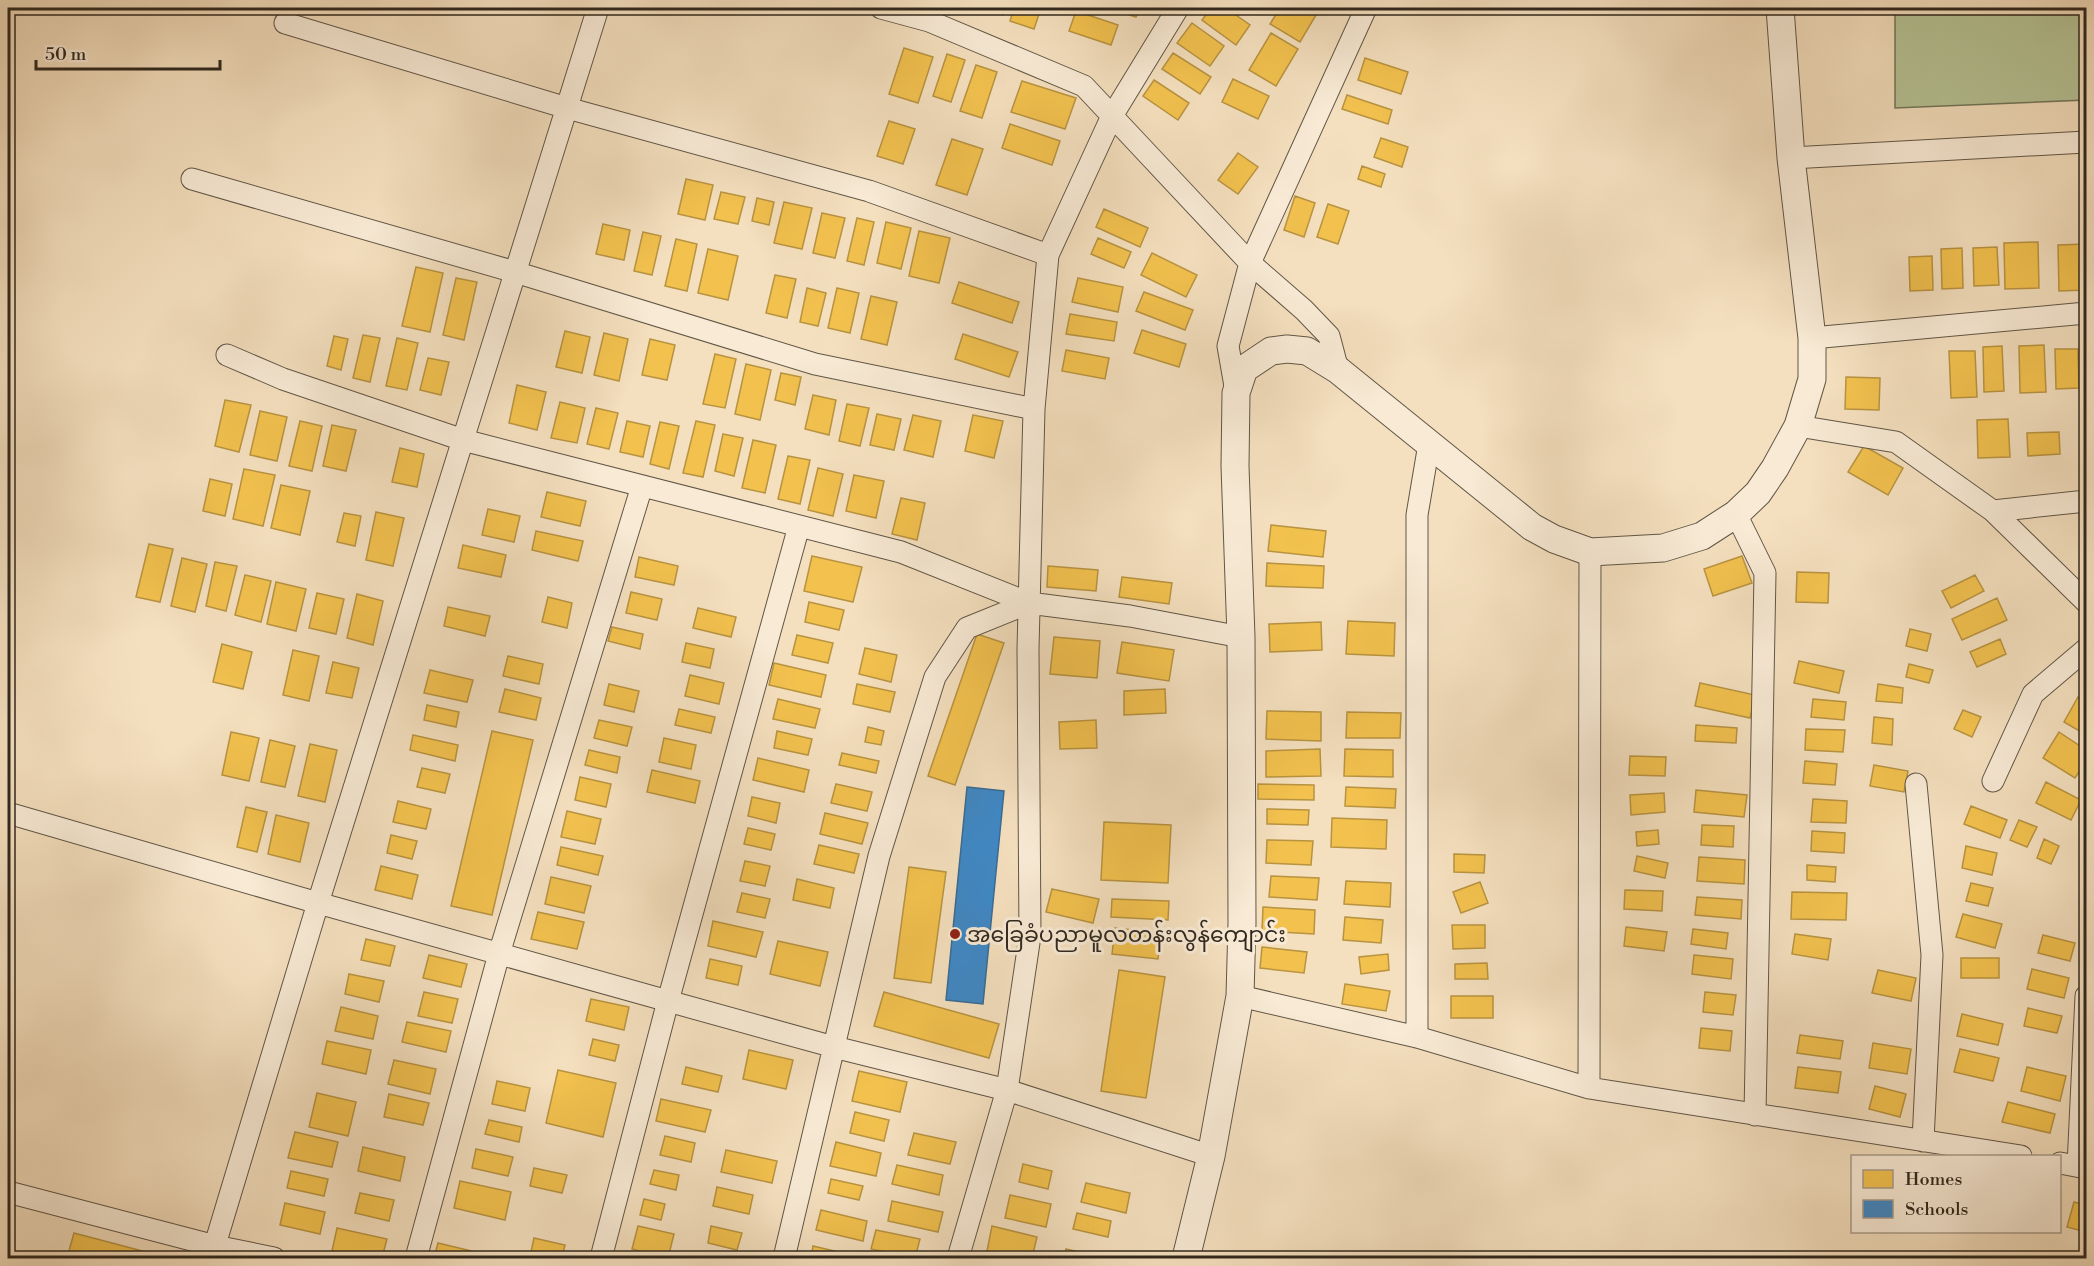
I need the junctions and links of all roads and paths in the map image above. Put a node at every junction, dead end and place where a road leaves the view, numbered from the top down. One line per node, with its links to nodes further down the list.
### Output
1 (598, 8): 7 (street)
2 (881, 8): 8 (street)
3 (1178, 8): 8 (street)
4 (1366, 8): 13 (street)
5 (1780, 8): 10 (street)
6 (285, 24): 7 (street)
7 (567, 108): 12 (street); 14 (street)
8 (1112, 116): 12 (street); 13 (street)
9 (2086, 142): 10 (street)
10 (1791, 158): 16 (street)
11 (192, 179): 14 (street)
12 (1048, 255): 20 (street)
13 (1250, 263): 18 (street); 19 (street)
14 (515, 272): 20 (street); 22 (street)
15 (2086, 313): 16 (street)
16 (1812, 338): 21 (street)
17 (227, 355): 22 (street)
18 (1338, 370): 19 (street); 23 (street)
19 (1236, 393): 32 (street)
20 (1034, 409): 31 (street)
21 (1798, 426): 26 (street); 27 (street)
22 (463, 440): 24 (street); 37 (street)
23 (1429, 444): 29 (street); 42 (street)
24 (642, 486): 28 (street); 38 (street)
25 (2086, 501): 26 (street)
26 (1993, 511): 30 (street)
27 (1736, 514): 29 (street); 46 (street)
28 (799, 526): 31 (street); 41 (street)
29 (1590, 552): 44 (street)
30 (2086, 602)
31 (1029, 603): 32 (street); 43 (street); 45 (street)
32 (1241, 637): 39 (street)
33 (2086, 649): 34 (street)
34 (1993, 781)
35 (1916, 784): 47 (street)
36 (8, 813): 37 (street)
37 (318, 903): 38 (street); 52 (street)
38 (498, 954): 41 (street); 54 (street)
39 (1240, 996): 42 (street); 49 (street)
40 (2086, 996): 50 (street)
41 (668, 1001): 43 (street); 55 (street)
42 (1417, 1037): 44 (street)
43 (834, 1047): 45 (street); 56 (street)
44 (1589, 1088): 46 (street)
45 (1007, 1090): 49 (street); 57 (street)
46 (1755, 1115): 47 (street)
47 (1923, 1141): 48 (street)
48 (2014, 1155)
49 (1211, 1156): 58 (street)
50 (2075, 1166)
51 (8, 1192): 52 (street)
52 (213, 1252): 53 (street)
53 (274, 1258)
54 (416, 1258)
55 (601, 1258)
56 (784, 1258)
57 (958, 1258)
58 (1186, 1258)

